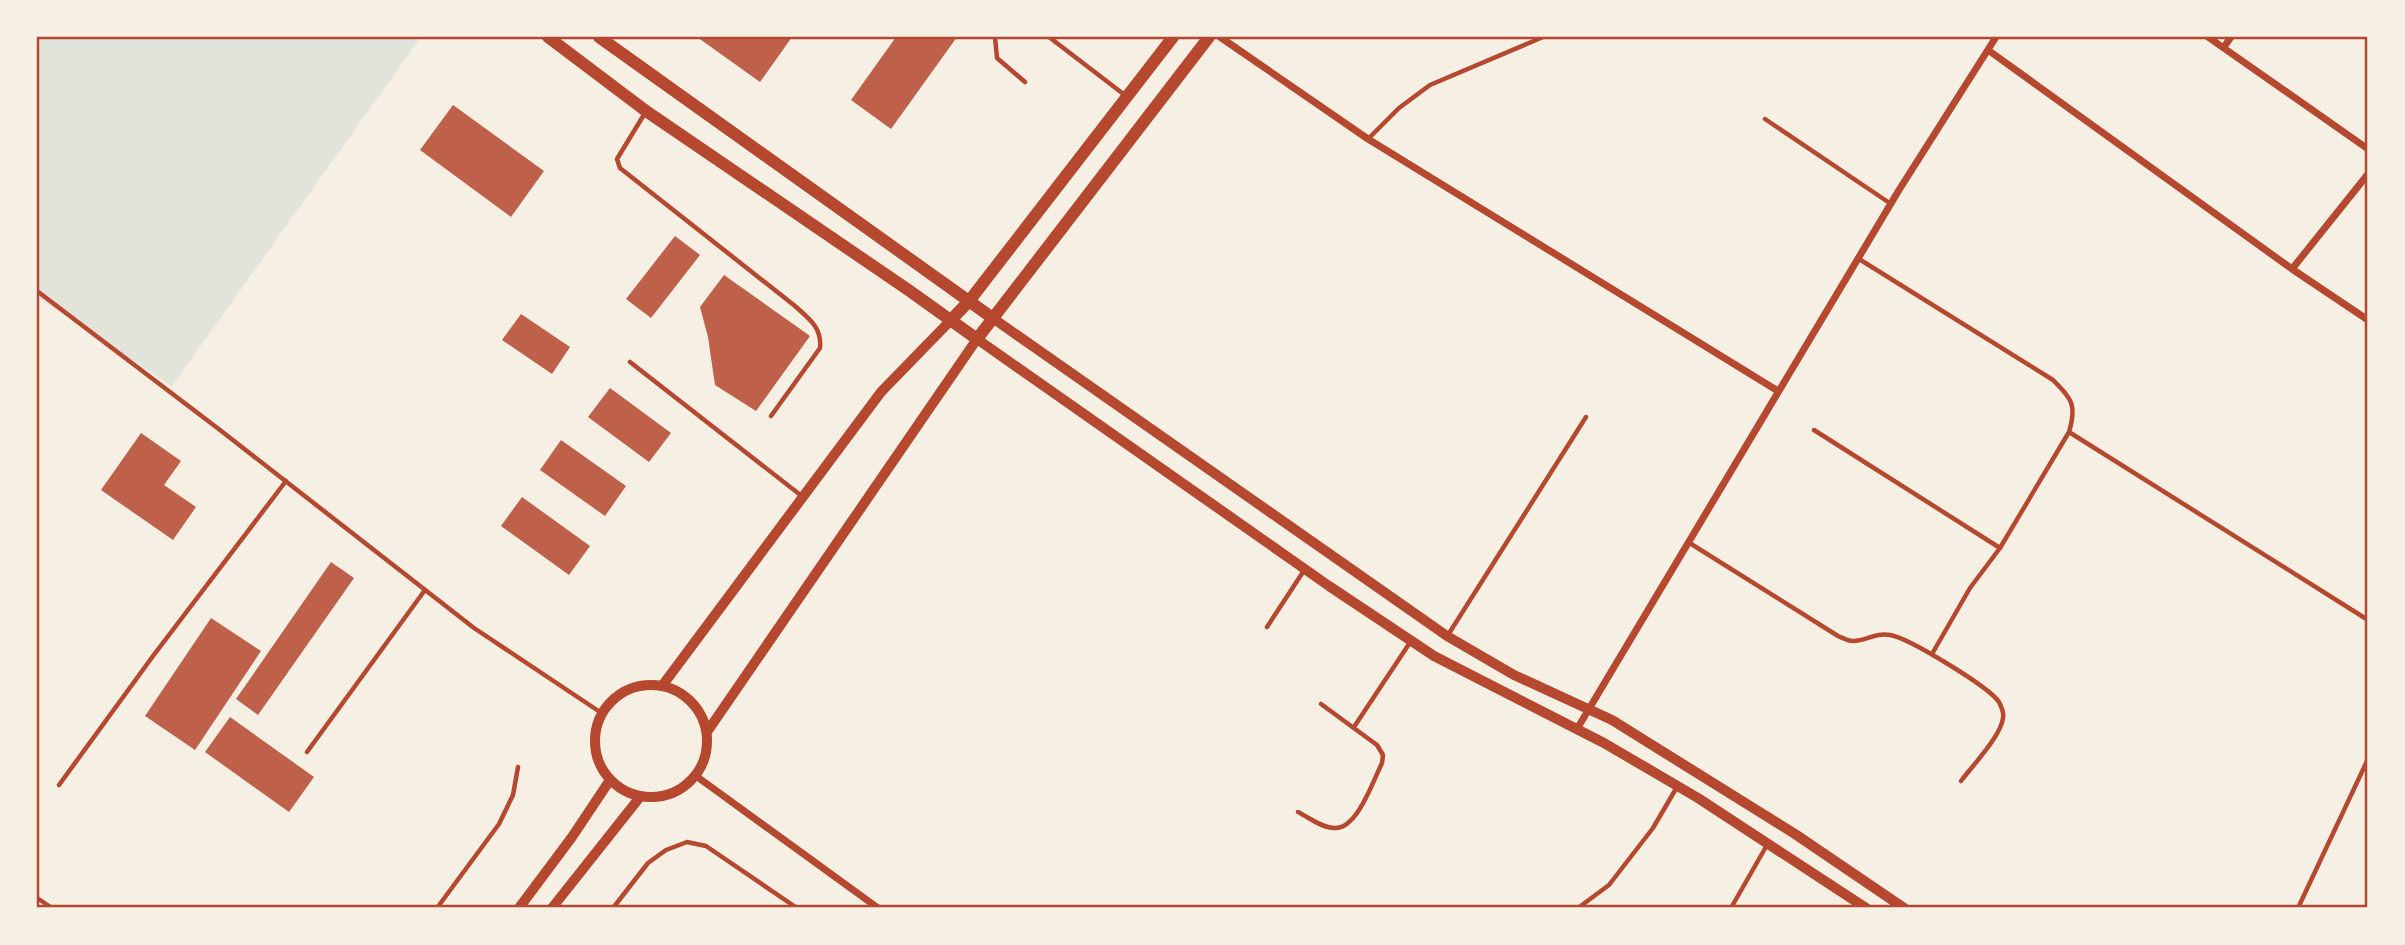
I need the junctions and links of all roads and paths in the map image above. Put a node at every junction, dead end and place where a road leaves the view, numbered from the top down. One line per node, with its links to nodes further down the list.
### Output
1 (548, 37): 16 (main road)
2 (599, 37): 25 (main road)
3 (995, 37): 14 (lane)
4 (1049, 37): 15 (lane)
5 (1173, 37): 15 (main road)
6 (1209, 37): 26 (main road)
7 (1220, 37): 18 (street)
8 (1543, 37): 18 (lane)
9 (1996, 37): 13 (street)
10 (2208, 37): 12 (street)
11 (2231, 37): 12 (street)
12 (2224, 47): 19 (street)
13 (1988, 50): 21 (street); 23 (street)
14 (1025, 82)
15 (1127, 97): 25 (main road)
16 (646, 111): 27 (main road); 32 (lane)
17 (1765, 119): 21 (lane)
18 (1368, 139): 31 (street)
19 (2368, 149)
20 (2368, 174): 23 (street)
21 (1891, 204): 22 (street)
22 (1859, 259): 31 (street); 35 (lane)
23 (2292, 269): 28 (street)
24 (37, 291): 36 (lane)
25 (970, 300): 26 (main road); 27 (main road)
26 (994, 319): 29 (main road); 44 (street)
27 (951, 320): 29 (main road); 37 (street)
28 (2368, 320)
29 (977, 339): 40 (street); 53 (street)
30 (630, 362): 37 (lane)
31 (1778, 391): 38 (street)
32 (771, 416)
33 (1586, 417): 44 (lane)
34 (1814, 430): 39 (lane)
35 (2069, 432): 39 (lane); 42 (lane)
36 (286, 481): 41 (lane); 60 (lane)
37 (803, 497): 47 (street)
38 (1688, 542): 46 (lane); 49 (street)
39 (2000, 548): 46 (lane)
40 (1306, 569): 43 (lane); 45 (street)
41 (425, 590): 50 (lane); 54 (lane)
42 (2368, 620)
43 (1267, 627)
44 (1447, 636): 49 (street)
45 (1411, 641): 51 (lane); 52 (street)
46 (1932, 654): 59 (lane)
47 (662, 686): 50 (street); 53 (street)
48 (1321, 704): 51 (lane)
49 (1588, 709): 52 (street); 76 (street)
50 (603, 714): 58 (street)
51 (1354, 727): 63 (lane)
52 (1577, 729): 61 (street)
53 (707, 732): 57 (street)
54 (307, 752)
55 (2368, 759): 77 (lane)
56 (518, 767): 67 (lane)
57 (696, 776): 62 (street); 72 (street)
58 (610, 780): 62 (street); 68 (street)
59 (1961, 781)
60 (59, 785)
61 (1678, 786): 64 (street); 73 (lane)
62 (640, 797): 69 (street)
63 (1298, 811)
64 (1768, 844): 74 (lane); 75 (street)
65 (37, 898): 66 (lane)
66 (52, 908)
67 (437, 908)
68 (519, 908)
69 (552, 908)
70 (613, 908): 71 (lane)
71 (797, 908)
72 (878, 908)
73 (1578, 908)
74 (1731, 908)
75 (1866, 908)
76 (1904, 908)
77 (2298, 908)

